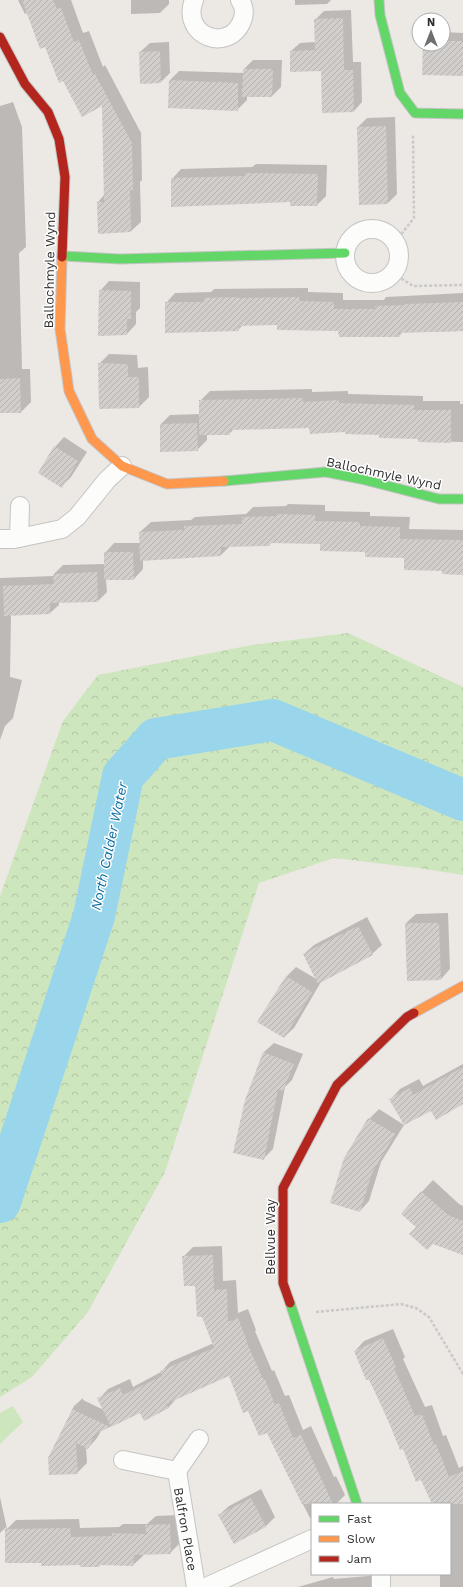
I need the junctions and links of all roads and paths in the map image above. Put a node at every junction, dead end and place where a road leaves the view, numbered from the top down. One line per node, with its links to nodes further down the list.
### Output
1 (194, 0): 2 (street)
2 (240, 0)
3 (378, 0): 5 (street)
4 (0, 37): 9 (street, Ballochmyle Wynd)
5 (415, 113): 6 (street); 7 (path)
6 (463, 114)
7 (395, 242): 8 (street); 10 (street)
8 (345, 253): 9 (street); 10 (street)
9 (63, 256): 12 (street, Ballochmyle Wynd)
10 (393, 273): 11 (path)
11 (463, 285)
12 (122, 466): 13 (street, Ballochmyle Wynd); 15 (street)
13 (463, 499)
14 (20, 506): 15 (street)
15 (19, 538): 16 (street)
16 (0, 539)
17 (463, 986): 18 (street, Bellvue Way)
18 (294, 1314): 19 (path); 23 (street, Bellvue Way)
19 (463, 1374)
20 (199, 1440): 22 (street, Balfron Place)
21 (123, 1460): 22 (street, Balfron Place)
22 (177, 1471): 26 (street, Balfron Place)
23 (357, 1503)
24 (311, 1539): 27 (street)
25 (380, 1575): 28 (street)
26 (196, 1587)
27 (206, 1587)
28 (381, 1587)

